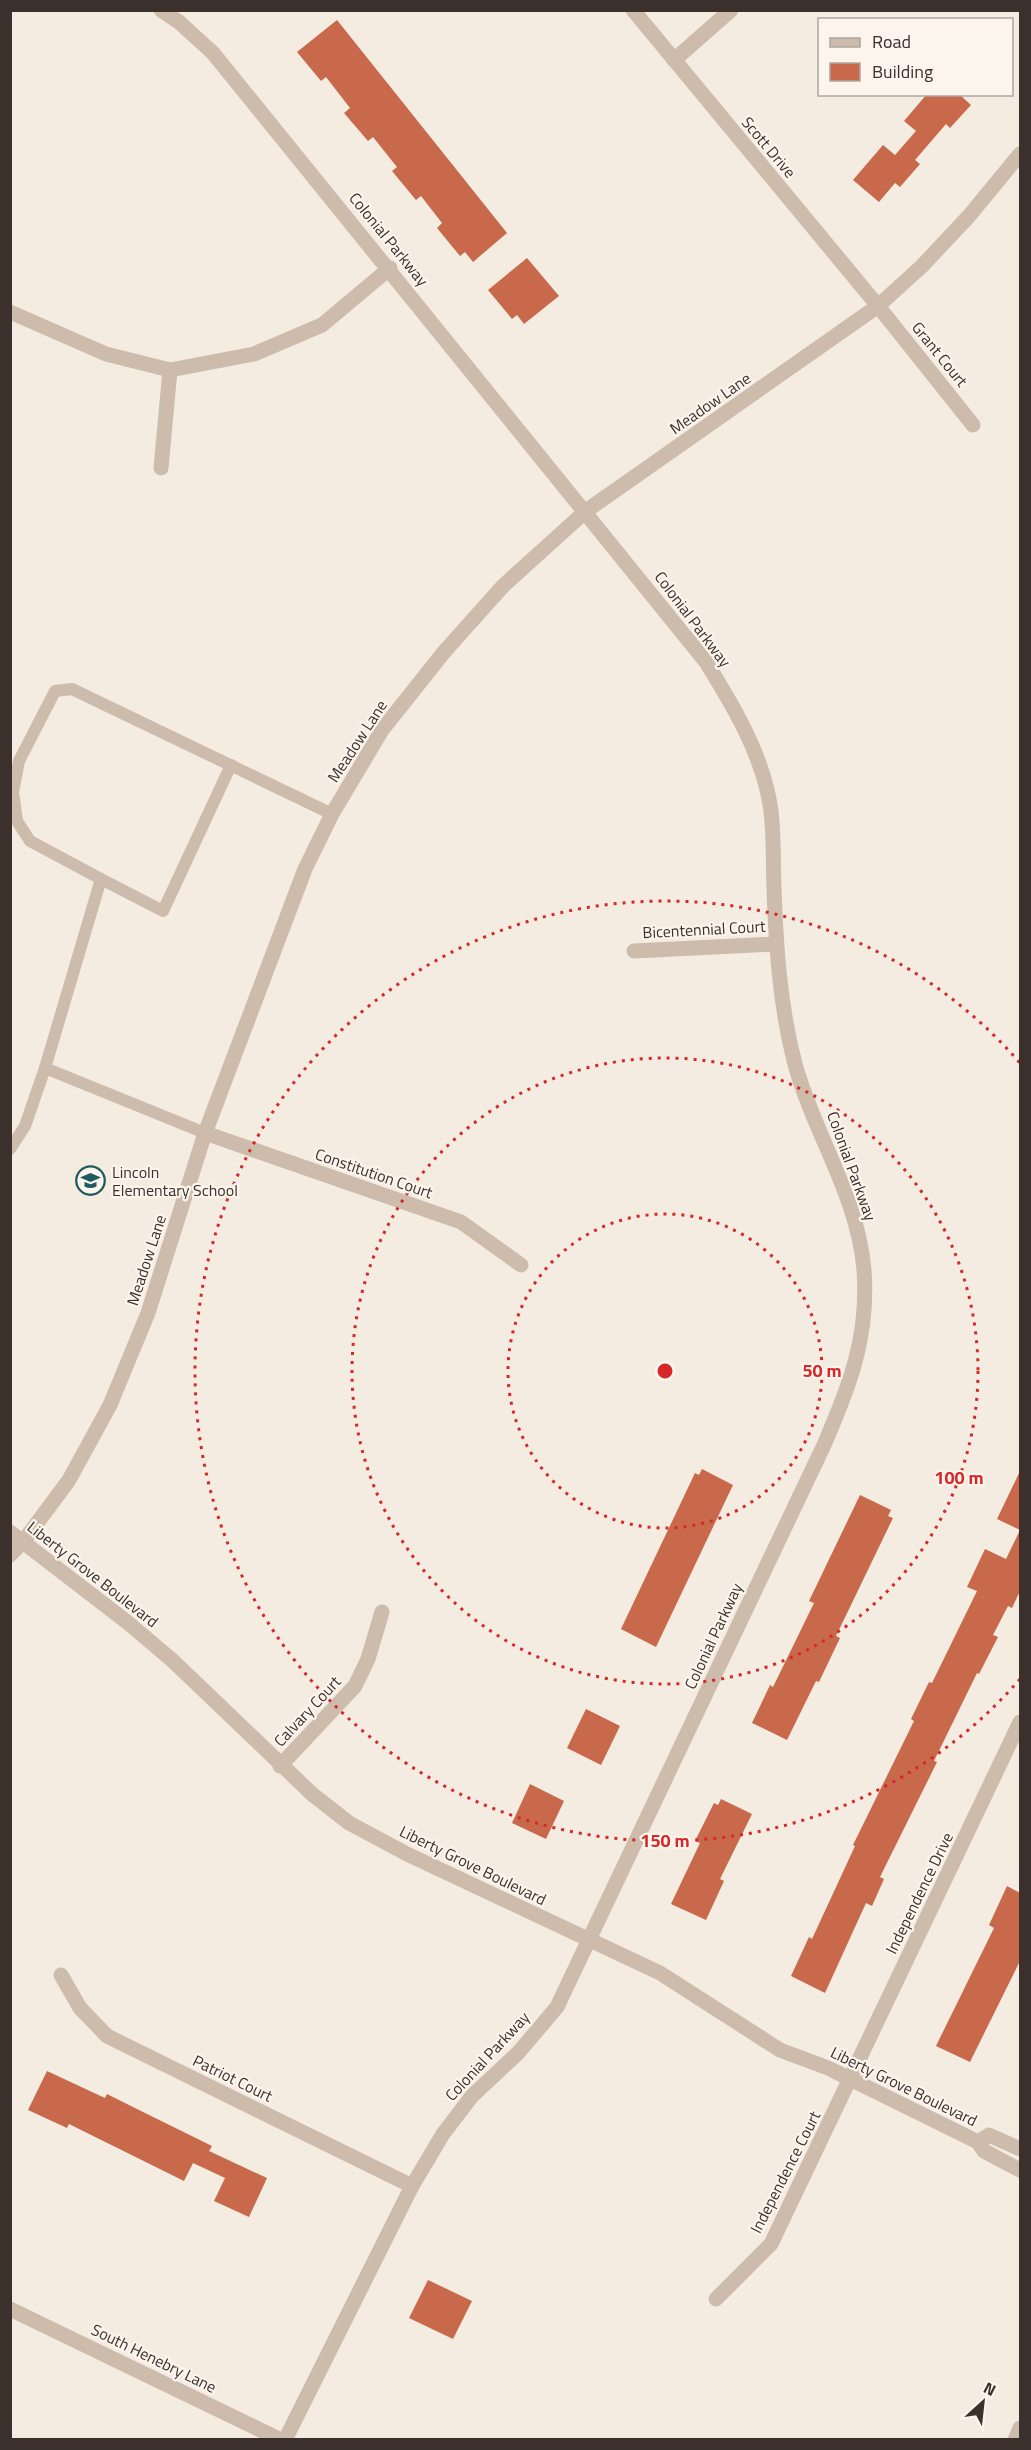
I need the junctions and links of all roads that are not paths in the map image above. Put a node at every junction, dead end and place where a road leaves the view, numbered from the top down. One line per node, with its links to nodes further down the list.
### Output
1 (161, 10): 6 (street, Colonial Parkway)
2 (732, 10): 4 (street)
3 (636, 12): 4 (street, Scott Drive)
4 (674, 60): 7 (street, Scott Drive)
5 (1020, 154): 7 (street, Meadow Lane)
6 (390, 268): 9 (street); 12 (street, Colonial Parkway)
7 (878, 306): 10 (street, Grant Court); 12 (street, Meadow Lane)
8 (10, 312): 9 (street)
9 (170, 370): 11 (street)
10 (973, 425)
11 (161, 468)
12 (586, 511): 14 (street, Meadow Lane); 16 (street, Colonial Parkway)
13 (231, 765): 14 (lane); 15 (lane); 15 (lane)
14 (332, 814): 19 (street, Meadow Lane)
15 (101, 879): 18 (lane)
16 (776, 944): 17 (street, Bicentennial Court); 28 (street, Colonial Parkway)
17 (634, 951)
18 (45, 1068): 19 (lane); 20 (lane)
19 (205, 1133): 21 (street, Constitution Court); 23 (street, Meadow Lane)
20 (10, 1149)
21 (521, 1265)
22 (10, 1533): 23 (street, Liberty Grove Boulevard)
23 (23, 1542): 24 (street, Meadow Lane); 27 (street, Liberty Grove Boulevard)
24 (10, 1555)
25 (382, 1612): 27 (street, Calvary Court)
26 (1020, 1722): 30 (street, Independence Drive)
27 (280, 1766): 28 (street, Liberty Grove Boulevard)
28 (589, 1940): 30 (street, Liberty Grove Boulevard); 34 (street, Colonial Parkway)
29 (60, 1975): 34 (street, Patriot Court)
30 (850, 2079): 31 (street, Liberty Grove Boulevard); 35 (street, Independence Court)
31 (978, 2142): 32 (street, Liberty Grove Boulevard); 33 (street, Liberty Grove Boulevard)
32 (1020, 2149)
33 (1020, 2170)
34 (412, 2186): 38 (street, Colonial Parkway)
35 (716, 2299)
36 (10, 2309): 38 (street, South Henebry Lane)
37 (1020, 2428): 39 (street)
38 (283, 2439)
39 (1015, 2439)

